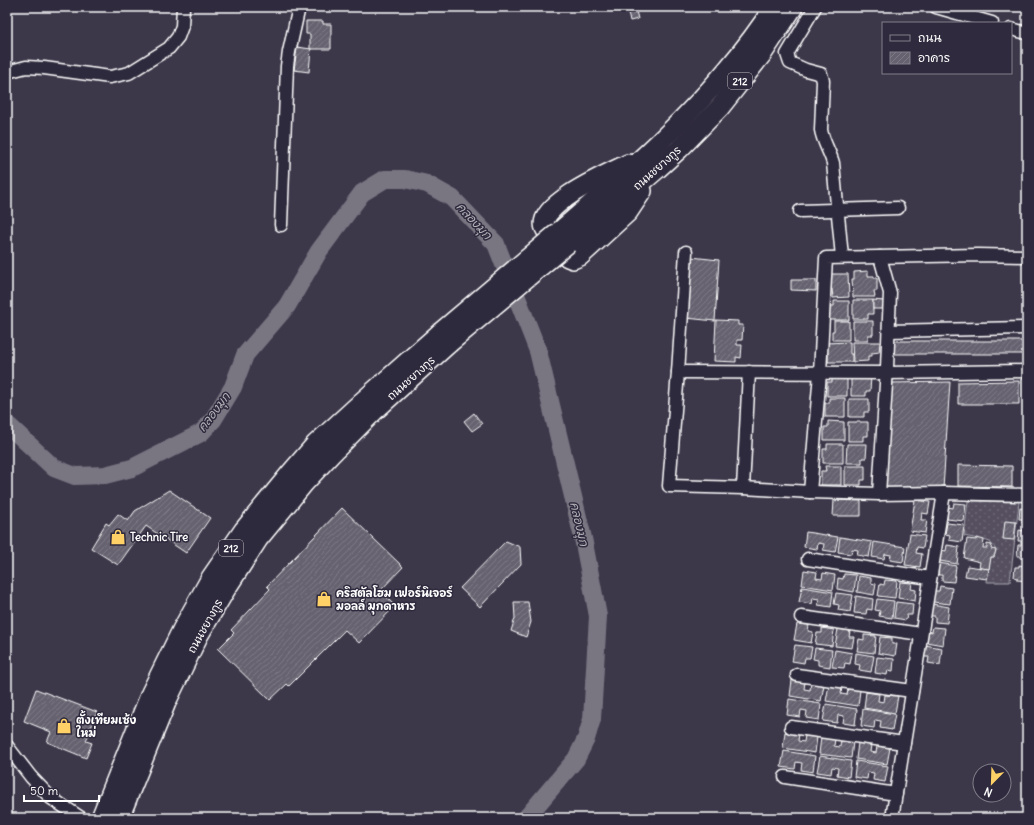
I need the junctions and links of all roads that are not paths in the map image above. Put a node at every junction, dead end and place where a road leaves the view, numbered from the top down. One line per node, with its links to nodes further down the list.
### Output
1 (183, 7): 10 (street)
2 (299, 7): 15 (street)
3 (774, 7): 11 (main road, ถนนชยางกูร / 212)
4 (793, 7): 11 (main road, ถนนชยางกูร / 212)
5 (815, 7): 13 (street)
6 (936, 7): 7 (street)
7 (988, 22)
8 (1012, 28): 9 (street)
9 (1027, 33)
10 (7, 72)
11 (651, 163): 11 (main road); 22 (main road, ถนนชยางกูร / 212, bridge)
12 (898, 208): 13 (street)
13 (837, 210): 14 (street); 19 (street)
14 (800, 211)
15 (281, 225)
16 (686, 252): 24 (street)
17 (1027, 256): 18 (street)
18 (880, 257): 19 (street); 21 (street)
19 (842, 258): 26 (street)
20 (1027, 328): 21 (street)
21 (889, 331): 27 (street)
22 (444, 338): 45 (main road, ถนนชยางกูร / 212); 46 (main road, ถนนชยางกูร / 212)
23 (1027, 371): 27 (street)
24 (678, 372): 25 (street); 28 (street)
25 (750, 372): 26 (street); 28 (street)
26 (820, 373): 27 (street); 29 (street)
27 (887, 373): 31 (street)
28 (743, 488): 29 (street)
29 (810, 492): 31 (street)
30 (944, 493): 31 (street); 32 (street); 34 (street)
31 (878, 494)
32 (1027, 495)
33 (808, 559): 34 (street)
34 (930, 578): 36 (street)
35 (801, 617): 36 (street)
36 (921, 634): 38 (street)
37 (797, 675): 38 (street)
38 (912, 691): 40 (street)
39 (791, 727): 40 (street)
40 (904, 743): 43 (street)
41 (7, 746): 44 (street)
42 (786, 777): 43 (street)
43 (896, 794): 47 (street)
44 (81, 818)
45 (100, 818)
46 (119, 818)
47 (892, 818)

